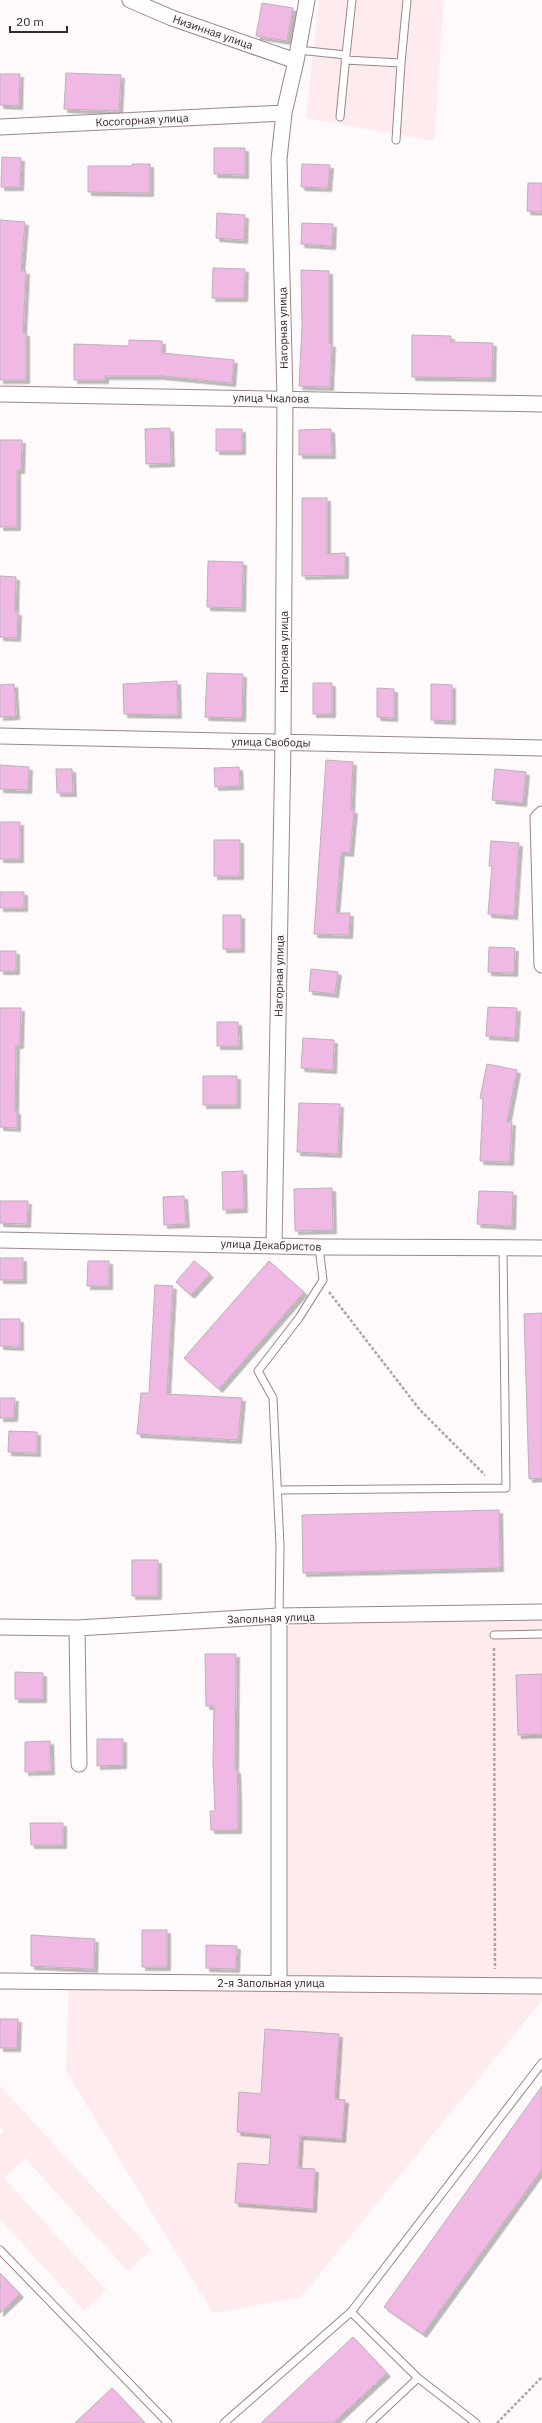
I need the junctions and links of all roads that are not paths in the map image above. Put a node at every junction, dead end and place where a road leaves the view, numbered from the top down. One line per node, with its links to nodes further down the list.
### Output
1 (130, 0): 5 (street, Низинная улица)
2 (307, 0): 5 (street, Нагорная улица)
3 (352, 0): 6 (lane)
4 (407, 0): 7 (lane)
5 (297, 56): 6 (lane); 8 (street, Нагорная улица)
6 (345, 58): 7 (lane); 9 (lane)
7 (401, 63): 11 (lane)
8 (284, 112): 10 (street, Косогорная улица); 13 (street, Нагорная улица)
9 (340, 118)
10 (0, 127)
11 (396, 140)
12 (0, 394): 13 (street, улица Чкалова)
13 (285, 398): 14 (street, улица Чкалова); 16 (street, Нагорная улица)
14 (542, 404)
15 (0, 736): 16 (street, улица Свободы)
16 (283, 743): 17 (street, улица Свободы); 21 (street, Нагорная улица)
17 (542, 748)
18 (542, 814): 19 (street)
19 (542, 965)
20 (0, 1240): 21 (street, улица Декабристов)
21 (274, 1245): 22 (street, улица Декабристов)
22 (319, 1247): 23 (street, улица Декабристов); 25 (lane)
23 (503, 1248): 24 (street, улица Декабристов); 25 (lane)
24 (542, 1248)
25 (278, 1490): 27 (lane)
26 (542, 1612): 27 (street, Запольная улица)
27 (279, 1616): 29 (street, Запольная улица); 34 (street)
28 (0, 1627): 29 (street, Запольная улица)
29 (77, 1628): 32 (street)
30 (542, 1634): 31 (lane)
31 (494, 1635)
32 (79, 1764)
33 (0, 1982): 34 (street, 2-я Запольная улица)
34 (279, 1983): 35 (street, 2-я Запольная улица)
35 (542, 1986)
36 (542, 2062): 38 (lane)
37 (0, 2250): 40 (lane)
38 (351, 2312): 39 (lane); 41 (lane)
39 (418, 2378): 42 (lane); 43 (lane)
40 (168, 2423)
41 (224, 2423)
42 (370, 2423)
43 (476, 2423)

